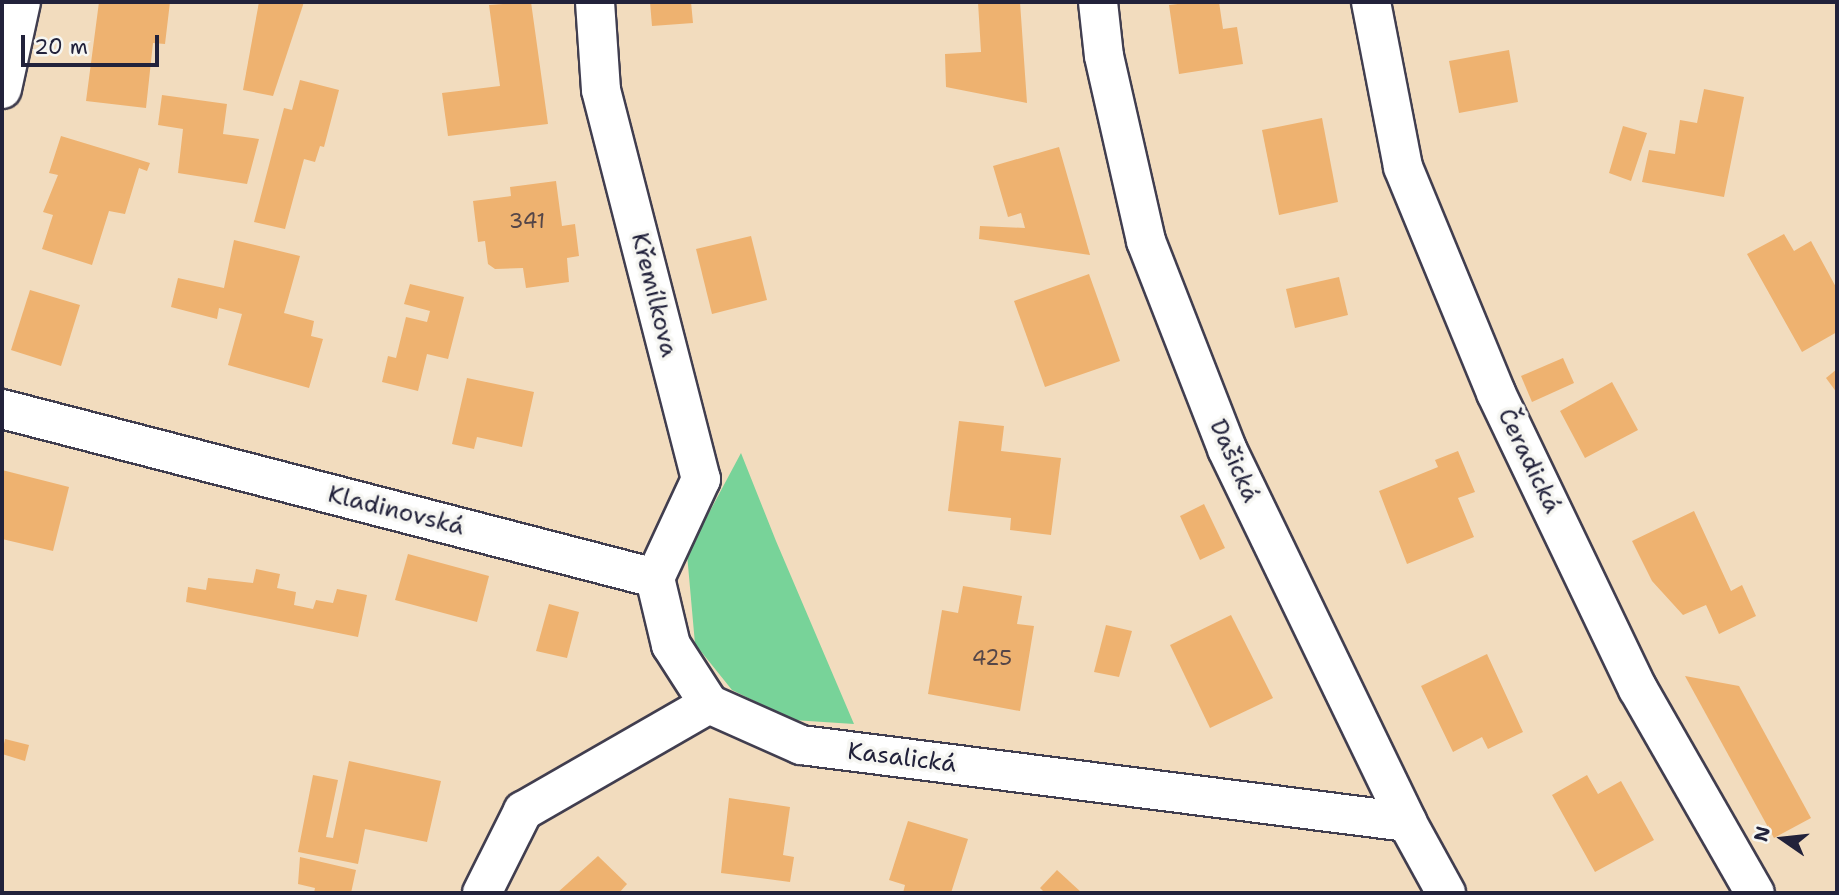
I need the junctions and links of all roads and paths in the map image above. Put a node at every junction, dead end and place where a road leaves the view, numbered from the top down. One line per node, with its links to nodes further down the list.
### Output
1 (21, 2): 5 (street)
2 (595, 2): 7 (street, Křemílkova)
3 (1098, 2): 9 (street, Dašická)
4 (1371, 2): 12 (street, Čeradická)
5 (2, 89)
6 (2, 409): 7 (street, Kladinovská)
7 (655, 578): 8 (street)
8 (709, 704): 9 (street, Kasalická); 11 (street)
9 (1407, 822): 10 (street, Dašická)
10 (1433, 888)
11 (482, 893)
12 (1755, 893)

